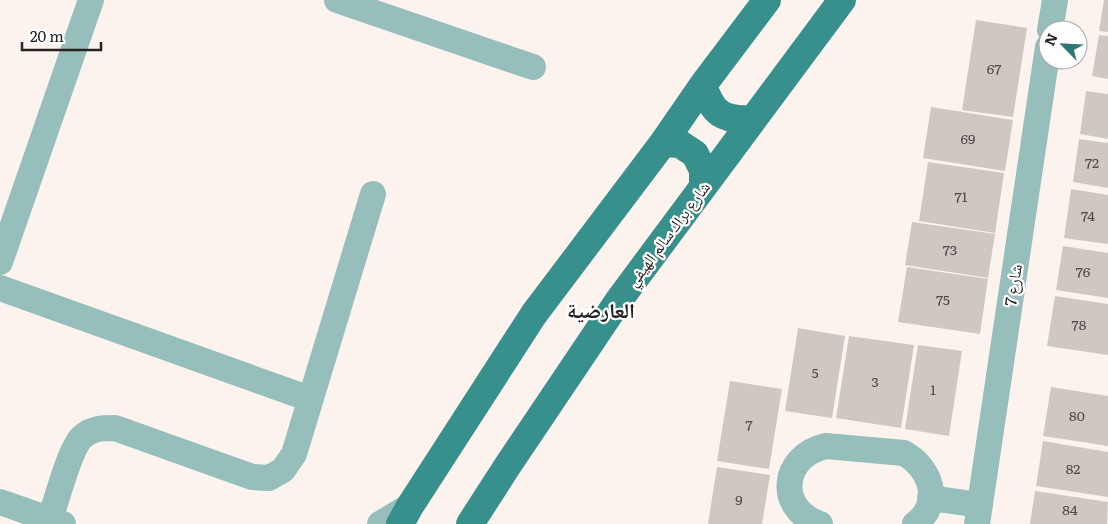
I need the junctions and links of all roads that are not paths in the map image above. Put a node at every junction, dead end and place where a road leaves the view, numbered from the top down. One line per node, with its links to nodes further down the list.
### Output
1 (91, 0): 14 (street)
2 (337, 0): 7 (street)
3 (767, 0): 9 (main road)
4 (842, 0): 10 (main road, شارع براك سالم الهيفي)
5 (1055, 0): 6 (street)
6 (1052, 20)
7 (533, 66)
8 (1045, 70): 19 (street, شارع 7)
9 (703, 85): 10 (main road); 11 (main road)
10 (752, 119): 12 (main road, شارع براك سالم الهيفي)
11 (663, 143): 12 (main road); 20 (main road)
12 (703, 187): 23 (main road, شارع براك سالم الهيفي)
13 (373, 194): 16 (street)
14 (0, 262)
15 (0, 288): 16 (street)
16 (310, 399): 21 (street)
17 (930, 498): 19 (street); 24 (street); 25 (street)
18 (0, 502): 21 (street)
19 (979, 514)
20 (405, 515): 22 (street)
21 (56, 522)
22 (380, 524)
23 (470, 524)
24 (820, 524)
25 (915, 524)

